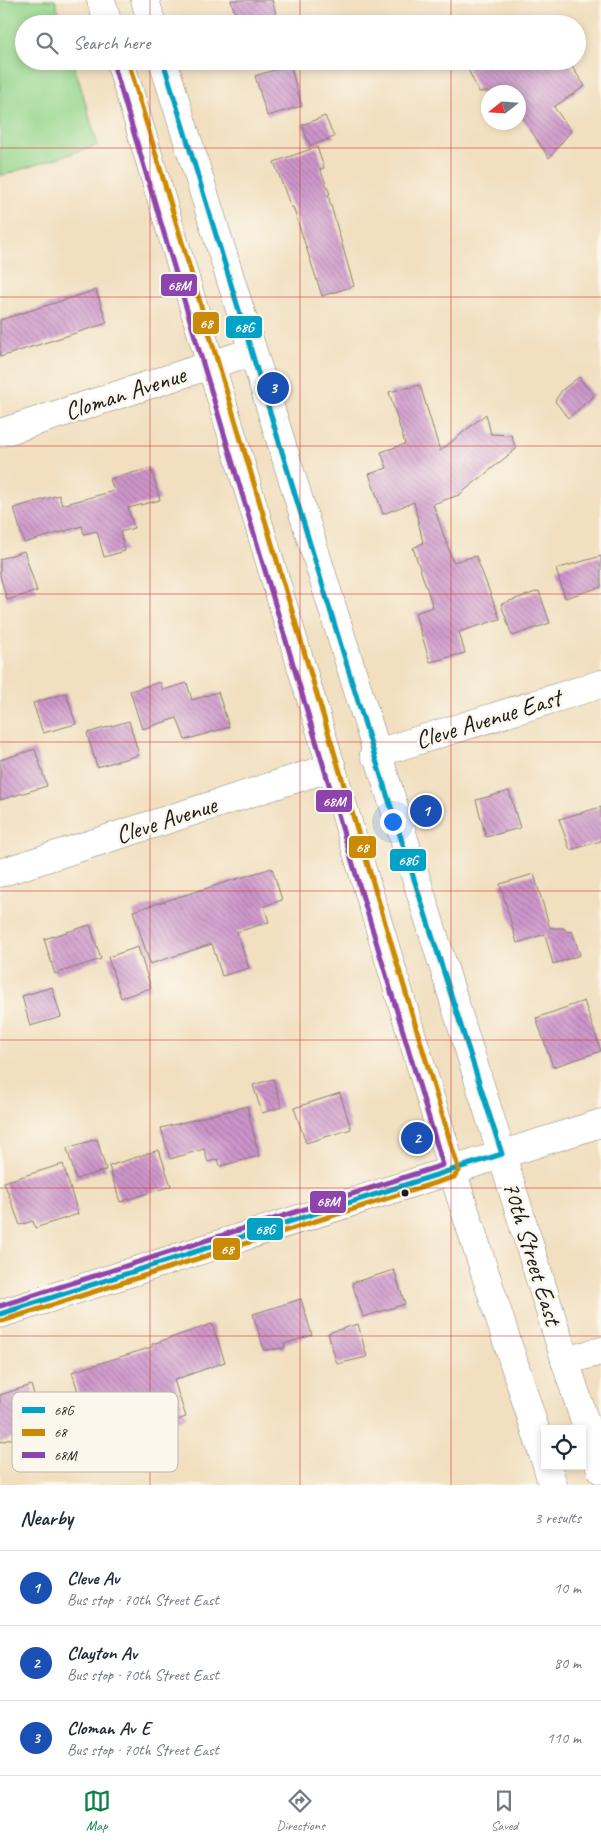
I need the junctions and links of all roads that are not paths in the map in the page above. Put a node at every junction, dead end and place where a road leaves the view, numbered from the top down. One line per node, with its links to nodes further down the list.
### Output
1 (101, 0): 3 (main road)
2 (145, 0): 4 (main road)
3 (105, 15)
4 (149, 15)
5 (123, 70): 8 (main road, 70th Street East)
6 (166, 70): 7 (main road, 70th Street East)
7 (251, 352): 8 (main road, Cloman Avenue); 11 (main road, 70th Street East)
8 (211, 365): 9 (main road, Cloman Avenue); 12 (main road, 70th Street East)
9 (0, 433)
10 (601, 684): 11 (main road, Cleve Avenue East)
11 (374, 754): 15 (main road, 70th Street East)
12 (332, 767): 13 (main road, Cleve Avenue); 16 (main road, 70th Street East)
13 (0, 873)
14 (601, 1123): 15 (main road)
15 (502, 1154): 16 (main road); 19 (main road, 70th Street East)
16 (452, 1170): 17 (main road); 20 (main road, 70th Street East)
17 (0, 1314)
18 (601, 1351): 19 (main road)
19 (565, 1361): 22 (main road, 70th Street East)
20 (541, 1448)
21 (548, 1470): 23 (main road)
22 (601, 1470)
23 (553, 1485)

